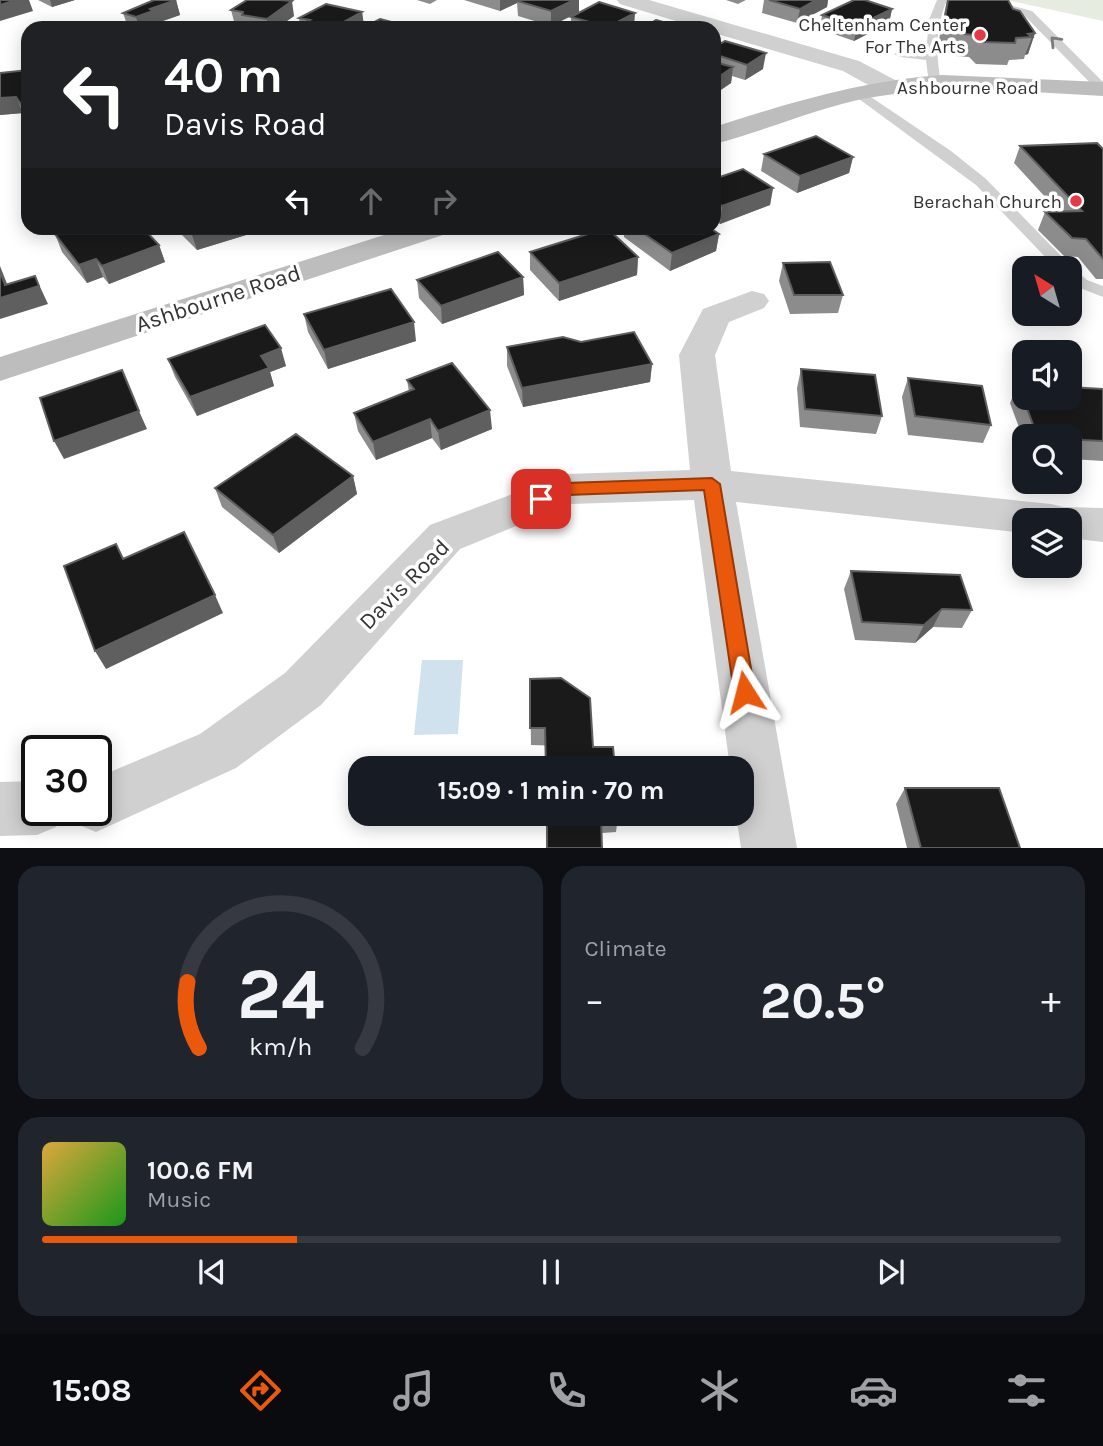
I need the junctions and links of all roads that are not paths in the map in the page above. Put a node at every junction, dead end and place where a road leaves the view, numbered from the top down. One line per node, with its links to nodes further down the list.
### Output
1 (627, 0): 4 (street)
2 (942, 0): 7 (lane)
3 (979, 0): 10 (lane, one-way to 3)
4 (698, 21)
5 (721, 28): 9 (street)
6 (900, 54): 7 (lane)
7 (931, 57): 8 (lane)
8 (934, 84): 9 (street, Ashbourne Road); 10 (street, Ashbourne Road)
9 (890, 87): 11 (street, Ashbourne Road)
10 (1103, 89)
11 (859, 93): 12 (street, Ashbourne Road); 14 (lane)
12 (721, 134)
13 (413, 235): 18 (street, Ashbourne Road)
14 (1053, 256)
15 (1082, 283): 16 (lane)
16 (1103, 292)
17 (752, 301): 19 (street)
18 (0, 369)
19 (712, 484): 20 (street, Davis Road); 23 (street, Davis Road); 26 (street)
20 (1012, 516)
21 (1082, 523): 22 (street)
22 (1103, 525)
23 (112, 798)
24 (21, 808): 25 (street)
25 (0, 809)
26 (769, 848)

